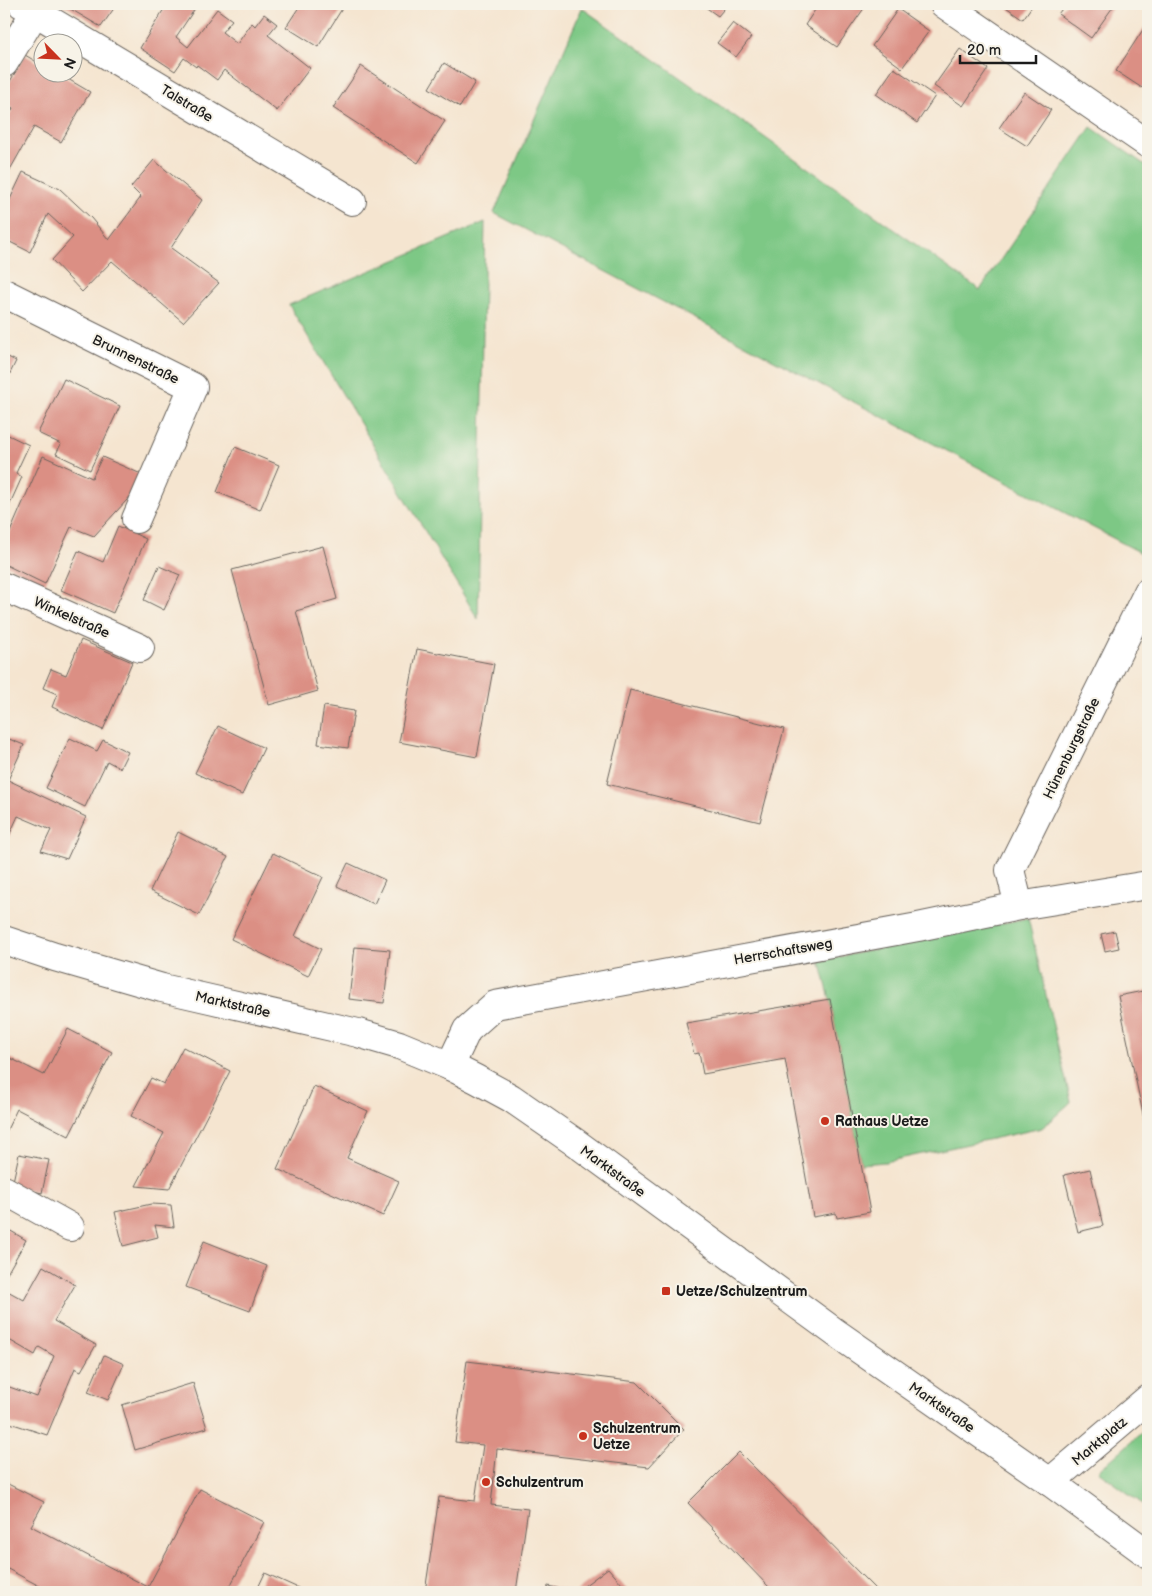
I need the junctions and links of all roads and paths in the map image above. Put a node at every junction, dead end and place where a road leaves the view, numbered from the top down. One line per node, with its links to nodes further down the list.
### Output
1 (944, 4): 4 (street)
2 (32, 6): 3 (street); 5 (street, Talstraße)
3 (4, 63)
4 (1148, 144)
5 (352, 201)
6 (4, 293): 7 (street, Brunnenstraße)
7 (136, 519)
8 (4, 587): 10 (street, Winkelstraße)
9 (1148, 592): 12 (street, Hünenburgstraße)
10 (140, 648)
11 (1148, 885): 12 (street, Herrschaftsweg)
12 (1018, 906): 14 (street, Herrschaftsweg)
13 (4, 940): 14 (street, Marktstraße)
14 (450, 1066): 18 (street, Marktstraße)
15 (4, 1190): 16 (street)
16 (70, 1227)
17 (1148, 1399): 18 (street, Marktplatz)
18 (1050, 1482): 19 (street, Marktstraße)
19 (1148, 1554)

